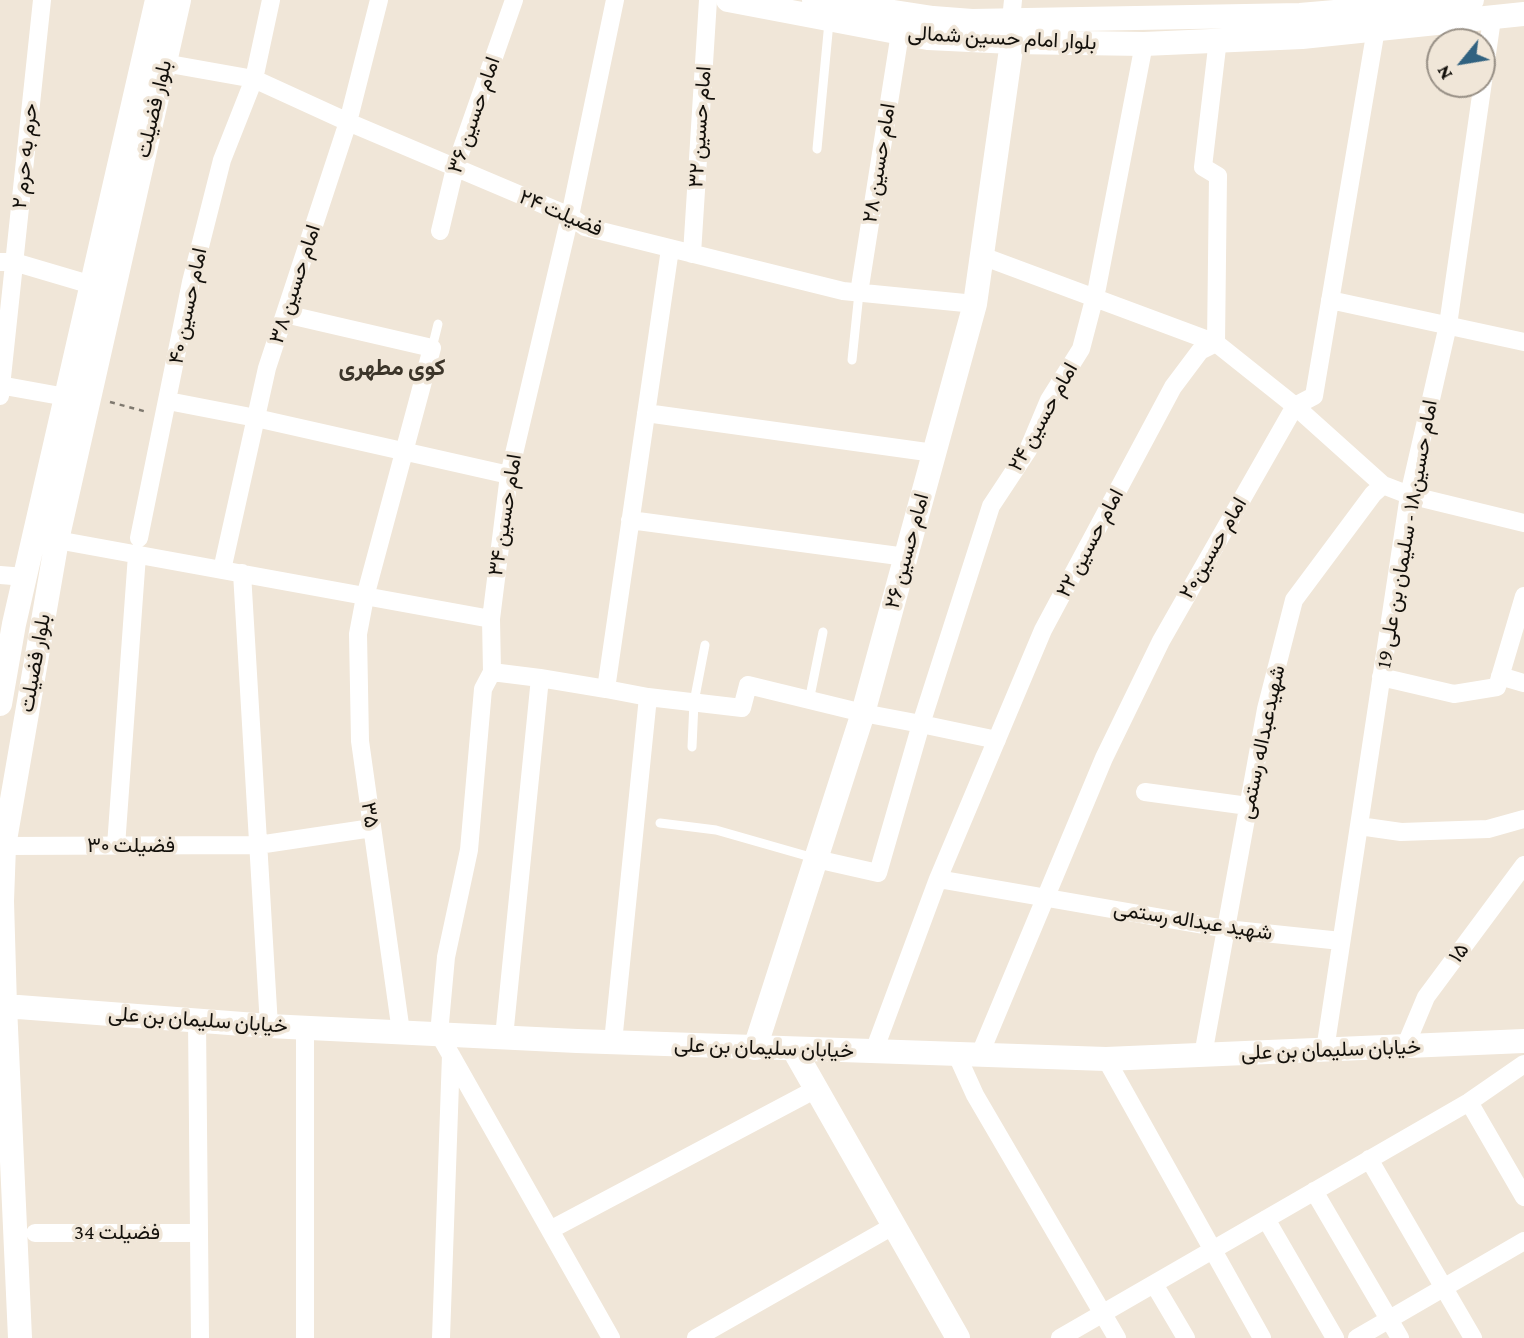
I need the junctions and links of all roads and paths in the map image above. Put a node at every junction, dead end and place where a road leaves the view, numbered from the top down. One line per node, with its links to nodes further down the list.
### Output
1 (42, 0): 32 (street, حرم به حرم ۲)
2 (157, 0): 28 (street, بلوار فضیلت)
3 (179, 0): 21 (street, بلوار فضیلت)
4 (271, 0): 22 (street, امام حسین ۴۰)
5 (379, 0): 23 (street, امام حسین ۳۸)
6 (514, 0): 25 (street, امام حسین ۳۶)
7 (615, 0): 26 (street, امام حسین ۳۴)
8 (708, 0): 30 (street, امام حسین ۳۲)
9 (728, 0): 11 (street, بلوار امام حسین شمالی)
10 (1472, 0): 14 (street)
11 (823, 6): 12 (street, بلوار امام حسین شمالی); 19 (street, بلوار امام حسین شمالی); 24 (lane)
12 (922, 8): 17 (street, بلوار امام حسین شمالی)
13 (1071, 10): 17 (street, بلوار امام حسین شمالی); 18 (street, بلوار امام حسین شمالی)
14 (1372, 12): 16 (street); 18 (street); 36 (street, امام حسین۲۰)
15 (1524, 14): 16 (street)
16 (1492, 19): 40 (street, امام حسین۱۸ - سلیمان بن علی 19)
17 (1012, 21): 19 (street, بلوار امام حسین شمالی); 20 (street, بلوار امام حسین شمالی); 31 (street, امام حسین ۲۶)
18 (1220, 21): 20 (street, بلوار امام حسین شمالی); 42 (street)
19 (900, 33): 34 (street, امام حسین ۲۸)
20 (1144, 44): 35 (street, امام حسین ۲۴)
21 (164, 63): 22 (street, فضیلت ۲۴); 28 (street, بلوار فضیلت)
22 (254, 79): 23 (street, فضیلت ۲۴); 48 (street, امام حسین ۴۰)
23 (348, 122): 25 (street, فضیلت ۲۴); 38 (street, امام حسین ۳۸)
24 (817, 149)
25 (455, 168): 26 (street, فضیلت ۲۴); 27 (street, امام حسین ۳۶)
26 (570, 216): 29 (street, فضیلت ۲۴); 53 (street, امام حسین ۳۴)
27 (440, 231)
28 (115, 232): 33 (street, بلوار فضیلت); 46 (street, بلوار فضیلت)
29 (670, 249): 30 (street, فضیلت ۲۴); 49 (street)
30 (692, 254): 34 (street, فضیلت ۲۴)
31 (982, 257): 35 (street); 37 (street, امام حسین ۲۶)
32 (7, 262): 33 (street); 45 (street, حرم به حرم ۲)
33 (92, 285): 46 (street, بلوار فضیلت)
34 (859, 293): 37 (street, فضیلت ۲۴); 44 (lane)
35 (1095, 297): 42 (street); 81 (street, امام حسین ۲۴)
36 (1330, 300): 40 (street); 47 (street, امام حسین۲۰)
37 (975, 304): 52 (street, امام حسین ۲۶)
38 (285, 314): 43 (street); 50 (street, امام حسین ۳۸)
39 (438, 324): 43 (lane)
40 (1448, 325): 41 (street); 55 (street, امام حسین۱۸ - سلیمان بن علی 19)
41 (1524, 342)
42 (1216, 343): 47 (street); 82 (street, امام حسین ۲۲)
43 (432, 348): 51 (street, ۳۵)
44 (852, 360)
45 (0, 389): 46 (street)
46 (78, 397): 48 (path); 58 (street, بلوار فضیلت); 64 (street, بلوار فضیلت)
47 (1294, 406): 54 (street); 97 (street, امام حسین۲۰)
48 (166, 409): 50 (street); 59 (street, امام حسین ۴۰)
49 (646, 414): 52 (street); 56 (street)
50 (256, 418): 51 (street); 61 (street, امام حسین ۳۸)
51 (403, 451): 53 (street); 66 (street, ۳۵)
52 (934, 453): 60 (street, امام حسین ۲۶)
53 (509, 475): 67 (street, امام حسین ۳۴)
54 (1383, 485): 55 (street); 86 (street, شهیدعبداله رستمی)
55 (1409, 495): 57 (street); 72 (street, امام حسین۱۸ - سلیمان بن علی 19)
56 (630, 520): 60 (street); 75 (street)
57 (1524, 523)
58 (57, 540): 59 (street); 84 (street, بلوار فضیلت)
59 (138, 546): 61 (street); 93 (street, امام حسین ۴۰)
60 (905, 557): 80 (street, امام حسین ۲۶)
61 (222, 570): 62 (street)
62 (242, 573): 66 (street); 91 (street)
63 (0, 575): 64 (street)
64 (25, 577): 79 (street, بلوار فضیلت)
65 (1524, 596): 71 (street)
66 (365, 597): 67 (street); 90 (street, ۳۵)
67 (491, 619): 70 (street, امام حسین ۳۴)
68 (823, 632): 77 (lane)
69 (705, 645): 78 (lane)
70 (492, 672): 73 (street); 108 (street, امام حسین ۳۴)
71 (1500, 676): 72 (street); 74 (street)
72 (1381, 677): 89 (street, امام حسین۱۸ - سلیمان بن علی 19)
73 (540, 678): 75 (street); 105 (street)
74 (1524, 683)
75 (606, 689): 76 (street)
76 (648, 697): 78 (street); 107 (street)
77 (809, 701): 78 (street); 80 (street)
78 (694, 702): 83 (lane)
79 (0, 704)
80 (863, 713): 81 (street); 94 (street, امام حسین ۲۶)
81 (921, 724): 82 (street); 94 (street, امام حسین ۲۴)
82 (997, 740): 96 (street, امام حسین ۲۲)
83 (692, 747)
84 (7, 788): 92 (street, بلوار فضیلت)
85 (1145, 792): 86 (street)
86 (1248, 806): 98 (street, شهیدعبداله رستمی)
87 (1524, 819): 89 (street)
88 (660, 823): 94 (lane)
89 (1359, 826): 99 (street, امام حسین۱۸ - سلیمان بن علی 19)
90 (372, 828): 91 (street, فضیلت ۳۰); 104 (street, ۳۵)
91 (258, 845): 93 (street, فضیلت ۳۰); 102 (street)
92 (4, 846): 93 (street, فضیلت ۳۰); 100 (street, بلوار فضیلت)
93 (116, 846)
94 (816, 859): 110 (street, امام حسین ۲۶)
95 (1524, 865): 109 (street, ۱۵)
96 (938, 879): 97 (street, شهید عبداله رستمی); 113 (street, امام حسین ۲۲)
97 (1046, 898): 98 (street, شهید عبداله رستمی); 114 (street, امام حسین۲۰)
98 (1226, 929): 99 (street, شهید عبداله رستمی); 115 (street, شهیدعبداله رستمی)
99 (1341, 941): 112 (street, امام حسین۱۸ - سلیمان بن علی 19)
100 (5, 1006): 101 (street, خیابان سلیمان بن علی); 134 (street, بلوار فضیلت)
101 (197, 1020): 102 (street, خیابان سلیمان بن علی); 127 (street)
102 (269, 1026): 103 (street, خیابان سلیمان بن علی)
103 (305, 1028): 104 (street, خیابان سلیمان بن علی); 136 (street)
104 (401, 1032): 108 (street, خیابان سلیمان بن علی)
105 (504, 1037): 107 (street, خیابان سلیمان بن علی); 108 (street, خیابان سلیمان بن علی)
106 (1524, 1041): 109 (street, خیابان سلیمان بن علی)
107 (613, 1042): 110 (street, خیابان سلیمان بن علی)
108 (445, 1044): 125 (street); 137 (street, امام حسین ۳۴)
109 (1405, 1047): 112 (street, خیابان سلیمان بن علی)
110 (755, 1048): 111 (street, خیابان سلیمان بن علی)
111 (794, 1050): 113 (street, خیابان سلیمان بن علی); 118 (street)
112 (1325, 1050): 115 (street, خیابان سلیمان بن علی)
113 (874, 1051): 114 (street, خیابان سلیمان بن علی)
114 (968, 1053): 116 (street, خیابان سلیمان بن علی); 132 (street)
115 (1203, 1055): 116 (street, خیابان سلیمان بن علی)
116 (1106, 1059): 129 (street)
117 (1524, 1064): 119 (street)
118 (816, 1089): 124 (street); 125 (street)
119 (1469, 1102): 120 (street); 122 (street)
120 (1369, 1160): 121 (street); 131 (street)
121 (1314, 1191): 123 (street); 133 (street)
122 (1524, 1197)
123 (1266, 1219): 129 (street); 145 (street)
124 (892, 1226): 139 (street); 140 (street)
125 (550, 1230): 138 (street)
126 (35, 1233): 127 (street, فضیلت 34)
127 (199, 1233): 135 (street)
128 (1524, 1241): 131 (street)
129 (1213, 1250): 130 (street); 144 (street)
130 (1154, 1283): 132 (street); 143 (street)
131 (1444, 1287): 133 (street); 148 (street)
132 (1102, 1313): 141 (street); 142 (street)
133 (1389, 1319): 146 (street); 147 (street)
134 (20, 1338)
135 (200, 1338)
136 (305, 1338)
137 (441, 1338)
138 (611, 1338)
139 (696, 1338)
140 (958, 1338)
141 (1060, 1338)
142 (1117, 1338)
143 (1186, 1338)
144 (1262, 1338)
145 (1335, 1338)
146 (1357, 1338)
147 (1400, 1338)
148 (1473, 1338)

